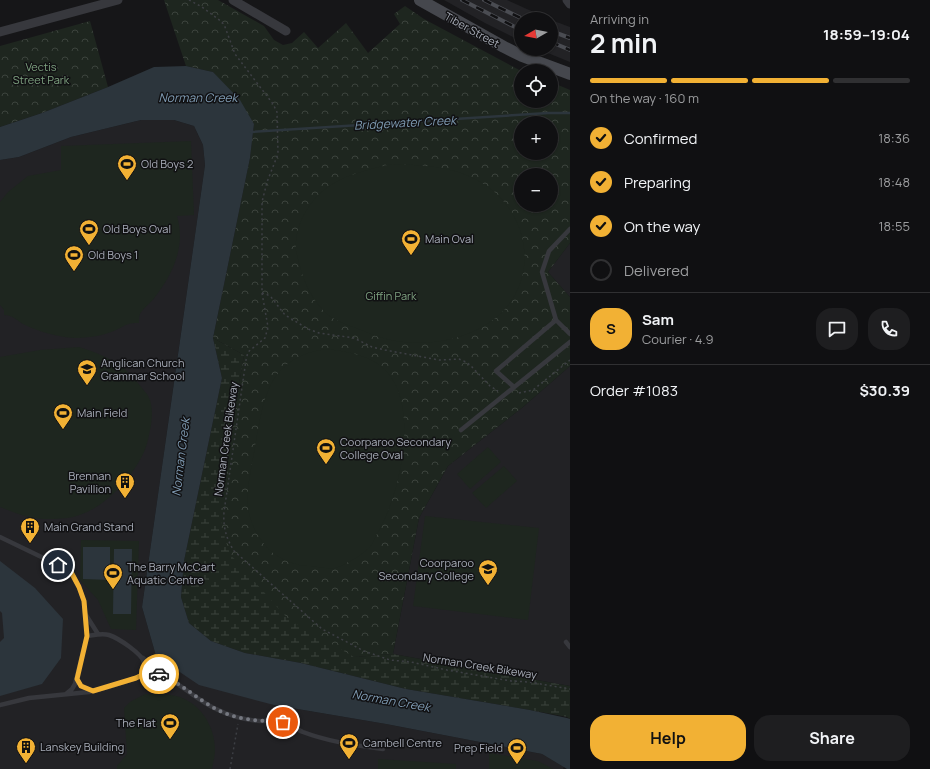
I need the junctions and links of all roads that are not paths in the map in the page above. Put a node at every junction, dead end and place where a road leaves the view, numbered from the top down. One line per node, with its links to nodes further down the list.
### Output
1 (118, 0): 7 (street)
2 (233, 0): 6 (street)
3 (420, 0): 8 (main road, Tiber Street)
4 (567, 0): 5 (street)
5 (570, 4)
6 (286, 31)
7 (0, 32)
8 (570, 74)
9 (570, 229): 10 (lane)
10 (556, 320): 11 (lane); 13 (lane)
11 (570, 334)
12 (570, 342): 13 (lane)
13 (514, 387): 14 (lane)
14 (462, 430)
15 (0, 537): 16 (lane)
16 (86, 614): 17 (lane); 18 (lane)
17 (98, 634): 18 (lane); 21 (lane)
18 (87, 636): 24 (lane)
19 (566, 642): 20 (lane)
20 (570, 647)
21 (141, 657): 22 (lane); 23 (lane)
22 (144, 672): 23 (lane); 25 (lane)
23 (166, 677): 28 (lane)
24 (77, 679): 25 (lane); 26 (lane)
25 (93, 691): 26 (lane)
26 (66, 694): 27 (lane)
27 (0, 705)
28 (384, 749)

